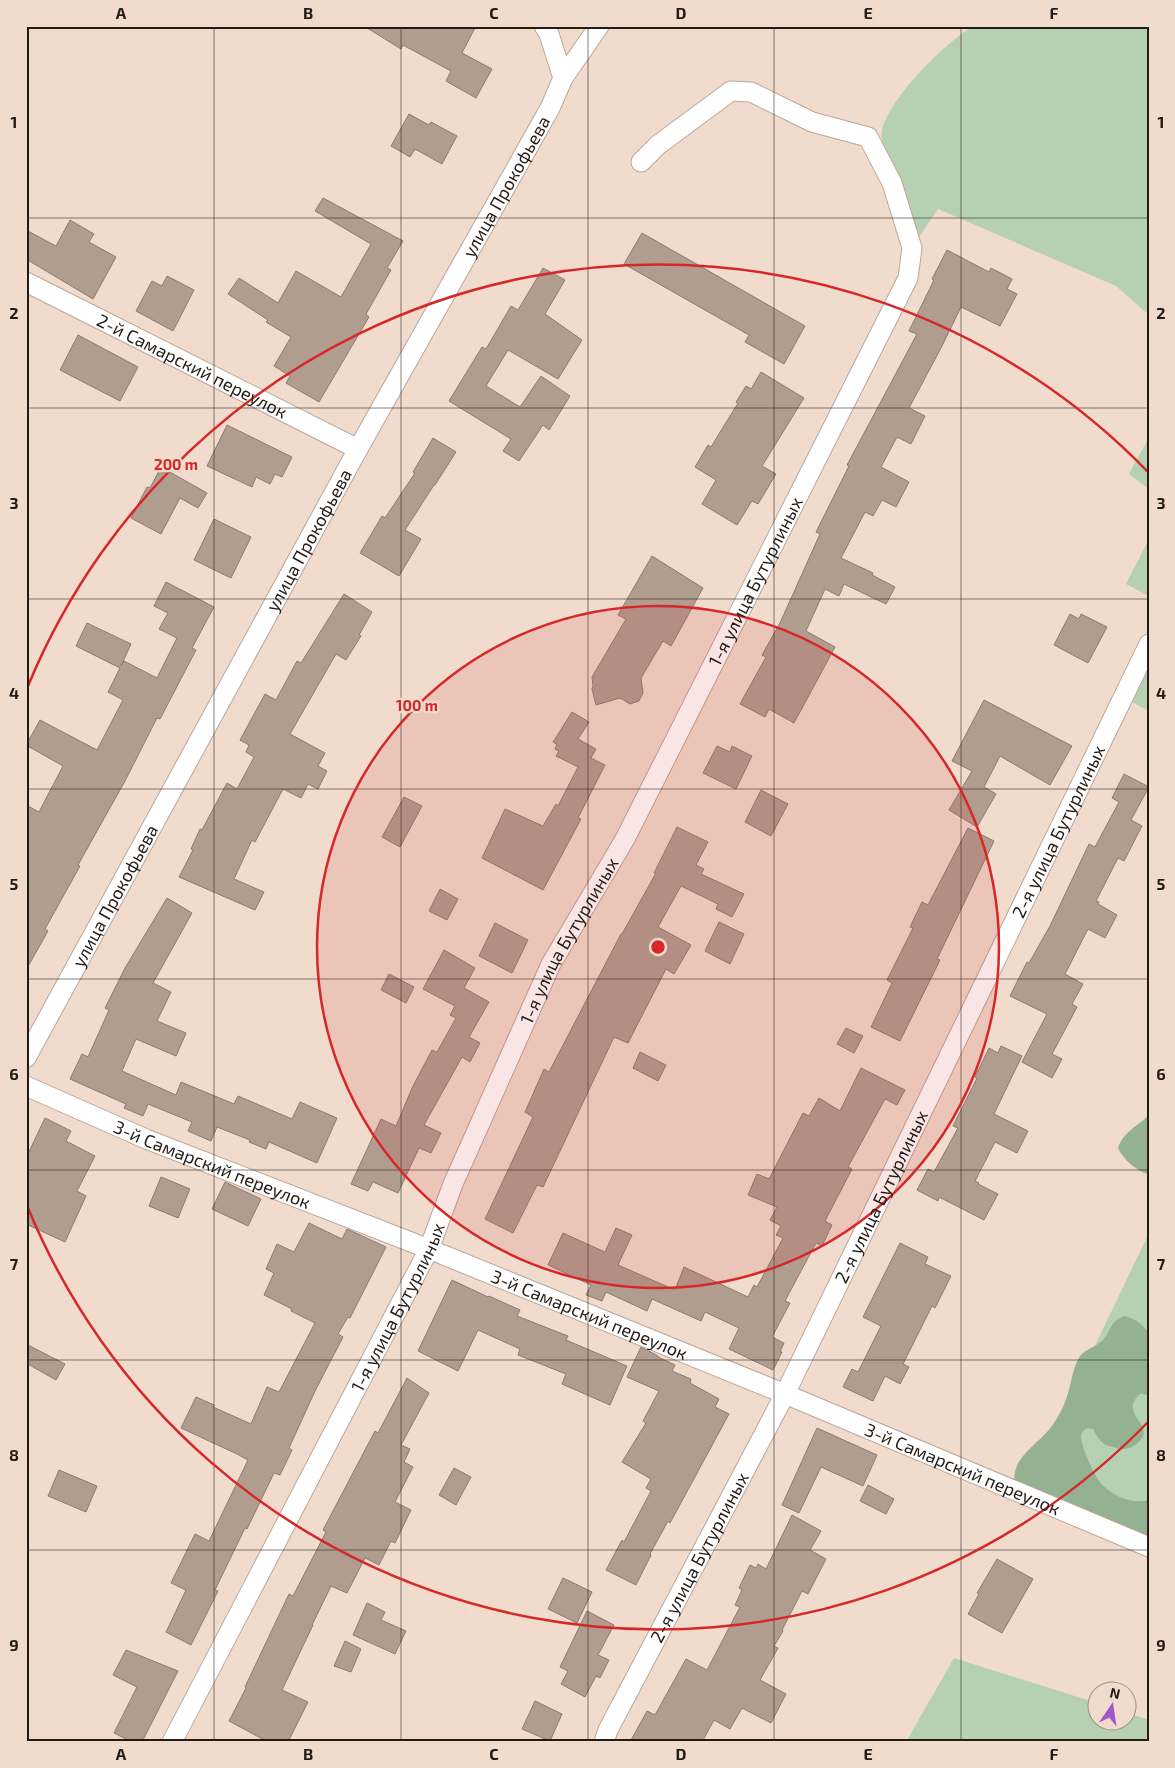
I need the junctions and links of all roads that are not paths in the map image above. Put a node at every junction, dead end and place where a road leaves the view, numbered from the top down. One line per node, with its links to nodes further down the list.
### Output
1 (544, 26): 3 (street)
2 (599, 26): 3 (street, улица Прокофьева)
3 (563, 78): 6 (street, улица Прокофьева)
4 (641, 162): 10 (street, 1-я улица Бутурлиных)
5 (26, 282): 6 (street, 2-й Самарский переулок)
6 (358, 449): 8 (street, улица Прокофьева)
7 (1149, 644): 11 (street, 2-я улица Бутурлиных)
8 (28, 1050)
9 (26, 1086): 10 (street, 3-й Самарский переулок)
10 (429, 1249): 11 (street, 3-й Самарский переулок); 13 (street, 1-я улица Бутурлиных)
11 (784, 1394): 12 (street, 3-й Самарский переулок); 14 (street, 2-я улица Бутурлиных)
12 (1149, 1547)
13 (172, 1742)
14 (604, 1742)

